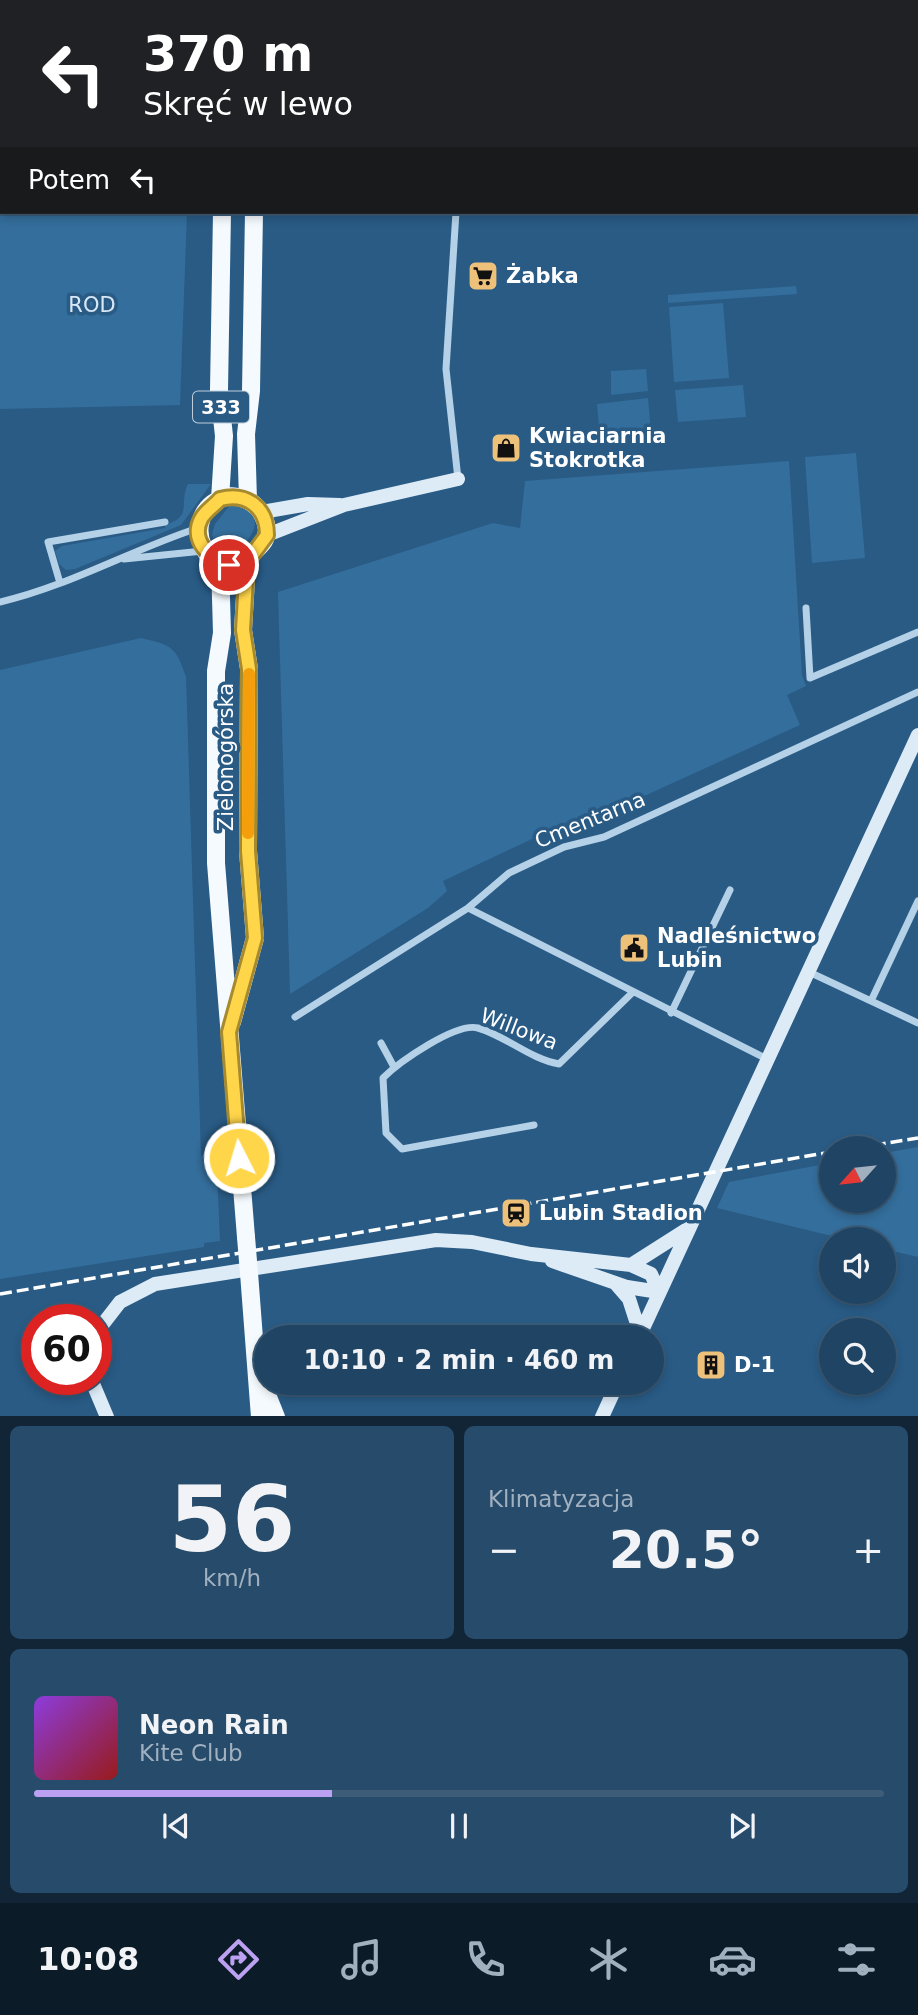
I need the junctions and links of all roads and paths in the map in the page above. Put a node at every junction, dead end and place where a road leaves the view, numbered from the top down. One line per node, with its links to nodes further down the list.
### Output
1 (222, 214): 5 (main road, 333)
2 (254, 214): 7 (main road, 333)
3 (456, 214): 4 (street)
4 (458, 479): 6 (street)
5 (220, 499): 7 (main road); 9 (main road)
6 (344, 505): 7 (street); 10 (street)
7 (255, 506): 10 (main road, 333)
8 (165, 522): 15 (street)
9 (198, 528): 11 (main road); 12 (street)
10 (267, 535): 13 (main road)
11 (204, 550): 12 (street); 14 (main road)
12 (120, 560): 15 (street)
13 (247, 562): 14 (main road); 30 (main road, Zielonogórska)
14 (220, 563): 30 (main road, Zielonogórska)
15 (60, 583): 16 (street)
16 (0, 602)
17 (806, 608): 18 (street)
18 (918, 632)
19 (918, 692): 23 (street, Cmentarna)
20 (918, 736): 24 (street)
21 (730, 890): 27 (street)
22 (918, 901): 26 (street)
23 (468, 908): 25 (street); 28 (street, Cmentarna)
24 (808, 971): 26 (street); 32 (street)
25 (632, 993): 27 (street); 33 (street, Willowa)
26 (872, 1001): 29 (street)
27 (671, 1013): 32 (street)
28 (295, 1017)
29 (918, 1023)
30 (229, 1032): 43 (main road, Zielonogórska, bridge)
31 (381, 1043): 33 (street)
32 (767, 1059): 35 (street)
33 (394, 1066): 34 (street)
34 (534, 1125)
35 (690, 1228): 37 (street); 39 (street)
36 (531, 1254): 37 (street); 38 (street); 40 (street)
37 (631, 1265): 39 (street)
38 (615, 1283): 39 (street); 41 (street)
39 (659, 1292): 42 (street)
40 (112, 1310)
41 (637, 1325)
42 (644, 1325)
43 (254, 1353)
44 (98, 1395): 47 (street)
45 (267, 1395): 48 (main road, Zielonogórska)
46 (612, 1395): 49 (street)
47 (107, 1416)
48 (276, 1416)
49 (602, 1416)

